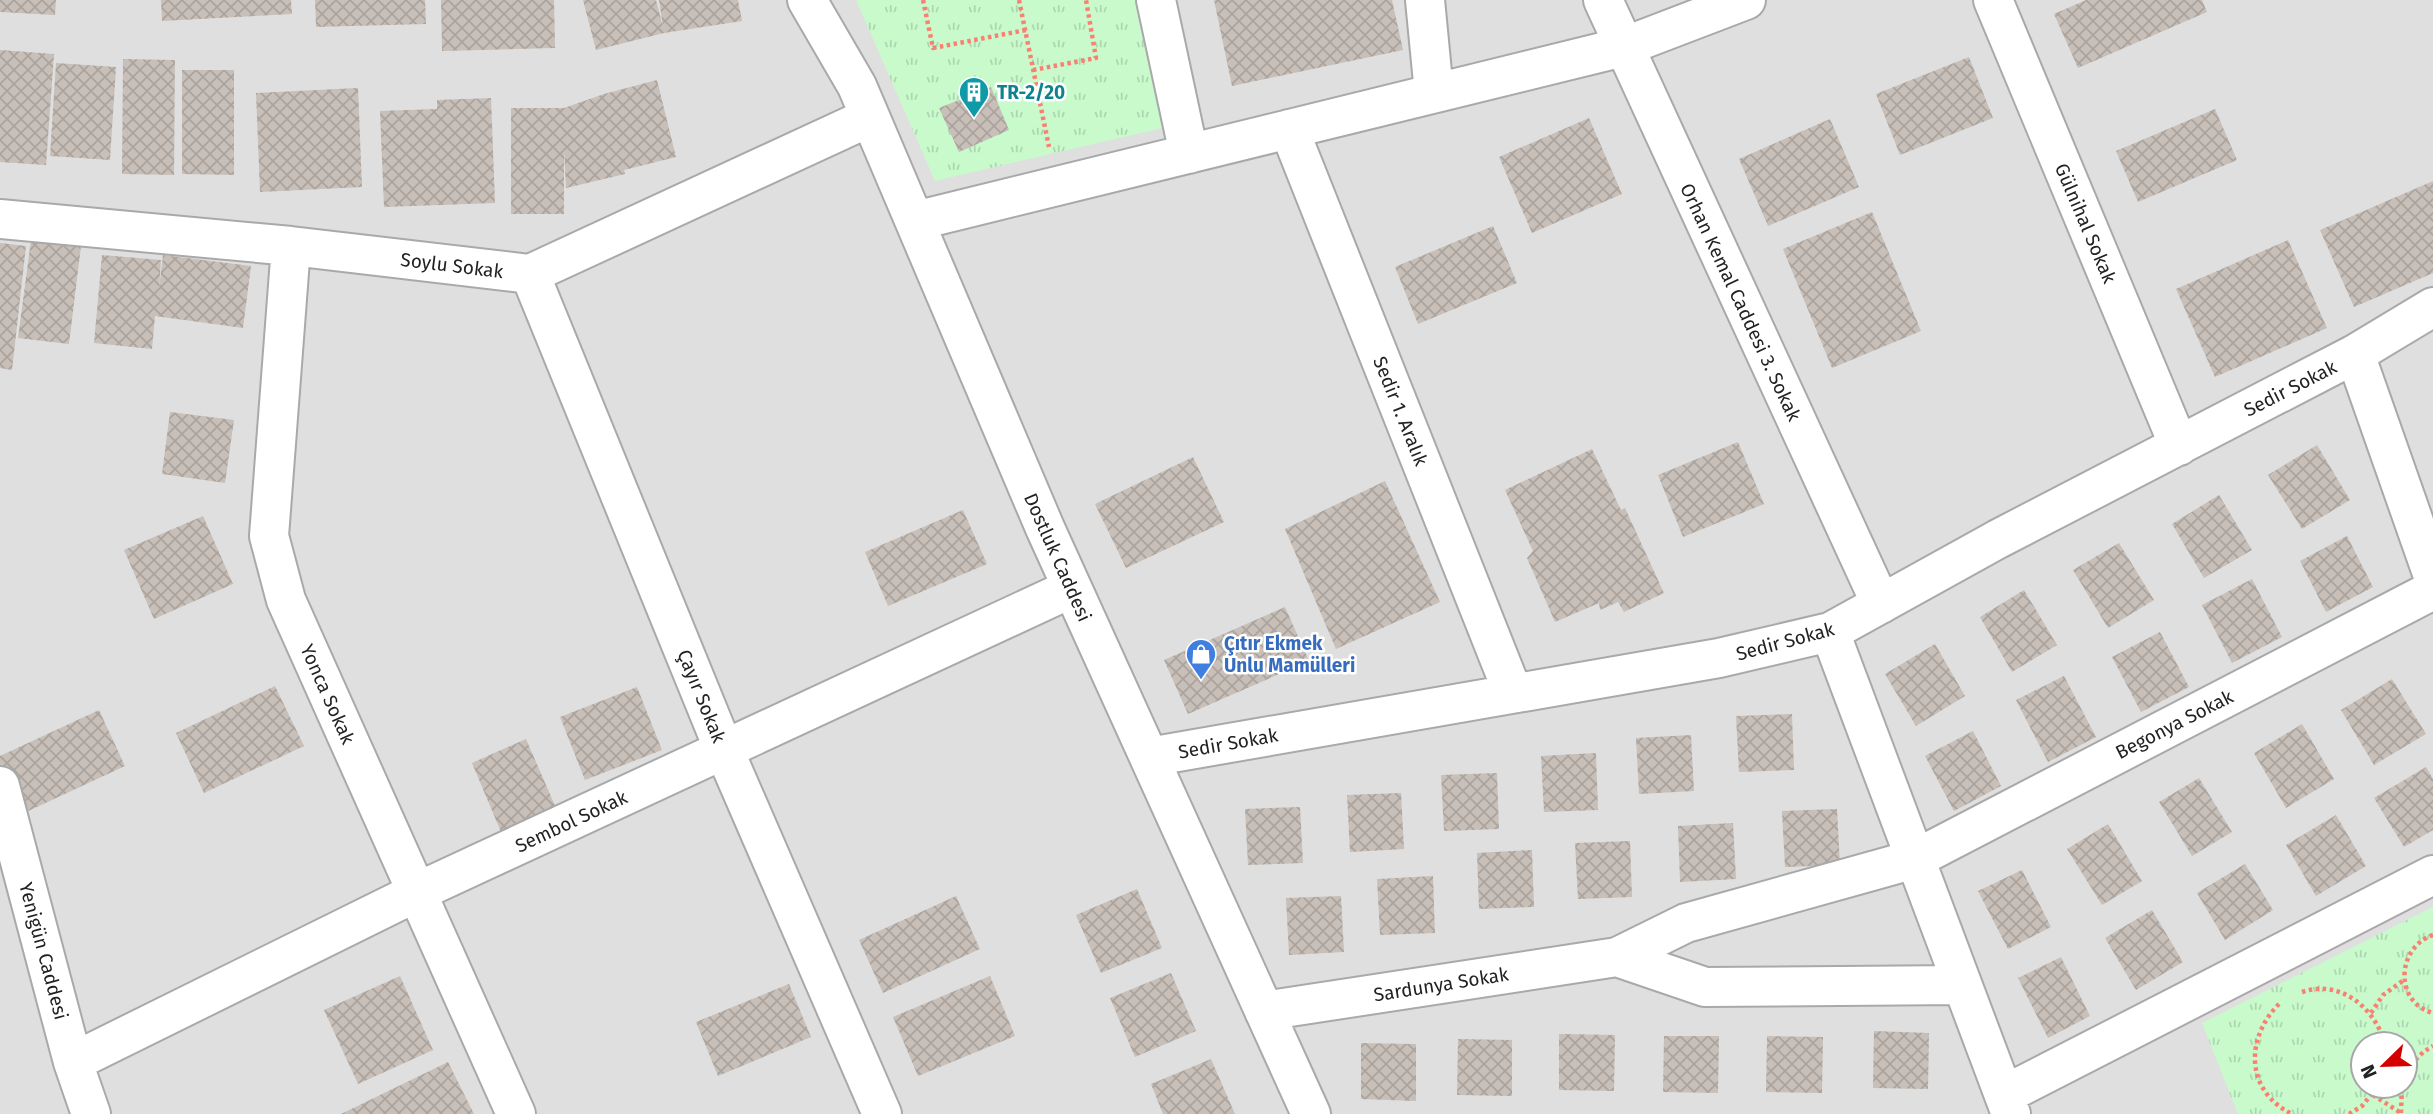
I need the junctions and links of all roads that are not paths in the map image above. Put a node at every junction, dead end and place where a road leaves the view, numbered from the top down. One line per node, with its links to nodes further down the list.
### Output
1 (807, 0): 9 (street, Dostluk Caddesi)
2 (1156, 0): 11 (street)
3 (1425, 0): 8 (street)
4 (1603, 0): 7 (street, Orhan Kemal Caddesi 3. Sokak)
5 (1746, 0): 7 (street)
6 (1993, 0): 18 (street, Gülnihal Sokak)
7 (1623, 47): 8 (street); 22 (street, Orhan Kemal Caddesi 3. Sokak)
8 (1434, 93): 10 (street)
9 (870, 117): 13 (street, Dostluk Caddesi); 15 (street, Soylu Sokak)
10 (1289, 129): 11 (street); 24 (street, Sedir 1. Aralık)
11 (1189, 153): 13 (street)
12 (0, 219): 14 (street, Soylu Sokak)
13 (915, 221): 20 (street, Dostluk Caddesi)
14 (291, 246): 15 (street, Soylu Sokak); 30 (street, Yonca Sokak)
15 (530, 274): 25 (street, Çayır Sokak)
16 (2433, 307): 17 (street, Sedir Sokak)
17 (2355, 354): 18 (street, Sedir Sokak); 19 (street)
18 (2179, 446): 22 (street, Sedir Sokak)
19 (2433, 576)
20 (1072, 588): 25 (street, Sembol Sokak); 26 (street, Dostluk Caddesi)
21 (2433, 590): 28 (street, Begonya Sokak)
22 (1881, 604): 23 (street, Sedir Sokak)
23 (1830, 632): 24 (street, Sedir Sokak); 28 (street)
24 (1513, 693): 26 (street, Sedir Sokak)
25 (724, 750): 30 (street, Sembol Sokak); 38 (street, Çayır Sokak)
26 (1149, 757): 33 (street, Dostluk Caddesi)
27 (0, 786): 34 (street, Yenigün Caddesi)
28 (1915, 859): 31 (street, Sardunya Sokak); 32 (street)
29 (2433, 875): 35 (street)
30 (417, 892): 34 (street, Sembol Sokak); 37 (street, Yonca Sokak)
31 (1617, 957): 32 (street, Sardunya Sokak); 33 (street, Sardunya Sokak)
32 (1962, 985): 35 (street)
33 (1264, 1011): 39 (street, Dostluk Caddesi)
34 (73, 1062): 36 (street, Yenigün Caddesi)
35 (2007, 1105)
36 (91, 1114)
37 (516, 1114)
38 (882, 1114)
39 (1311, 1114)

